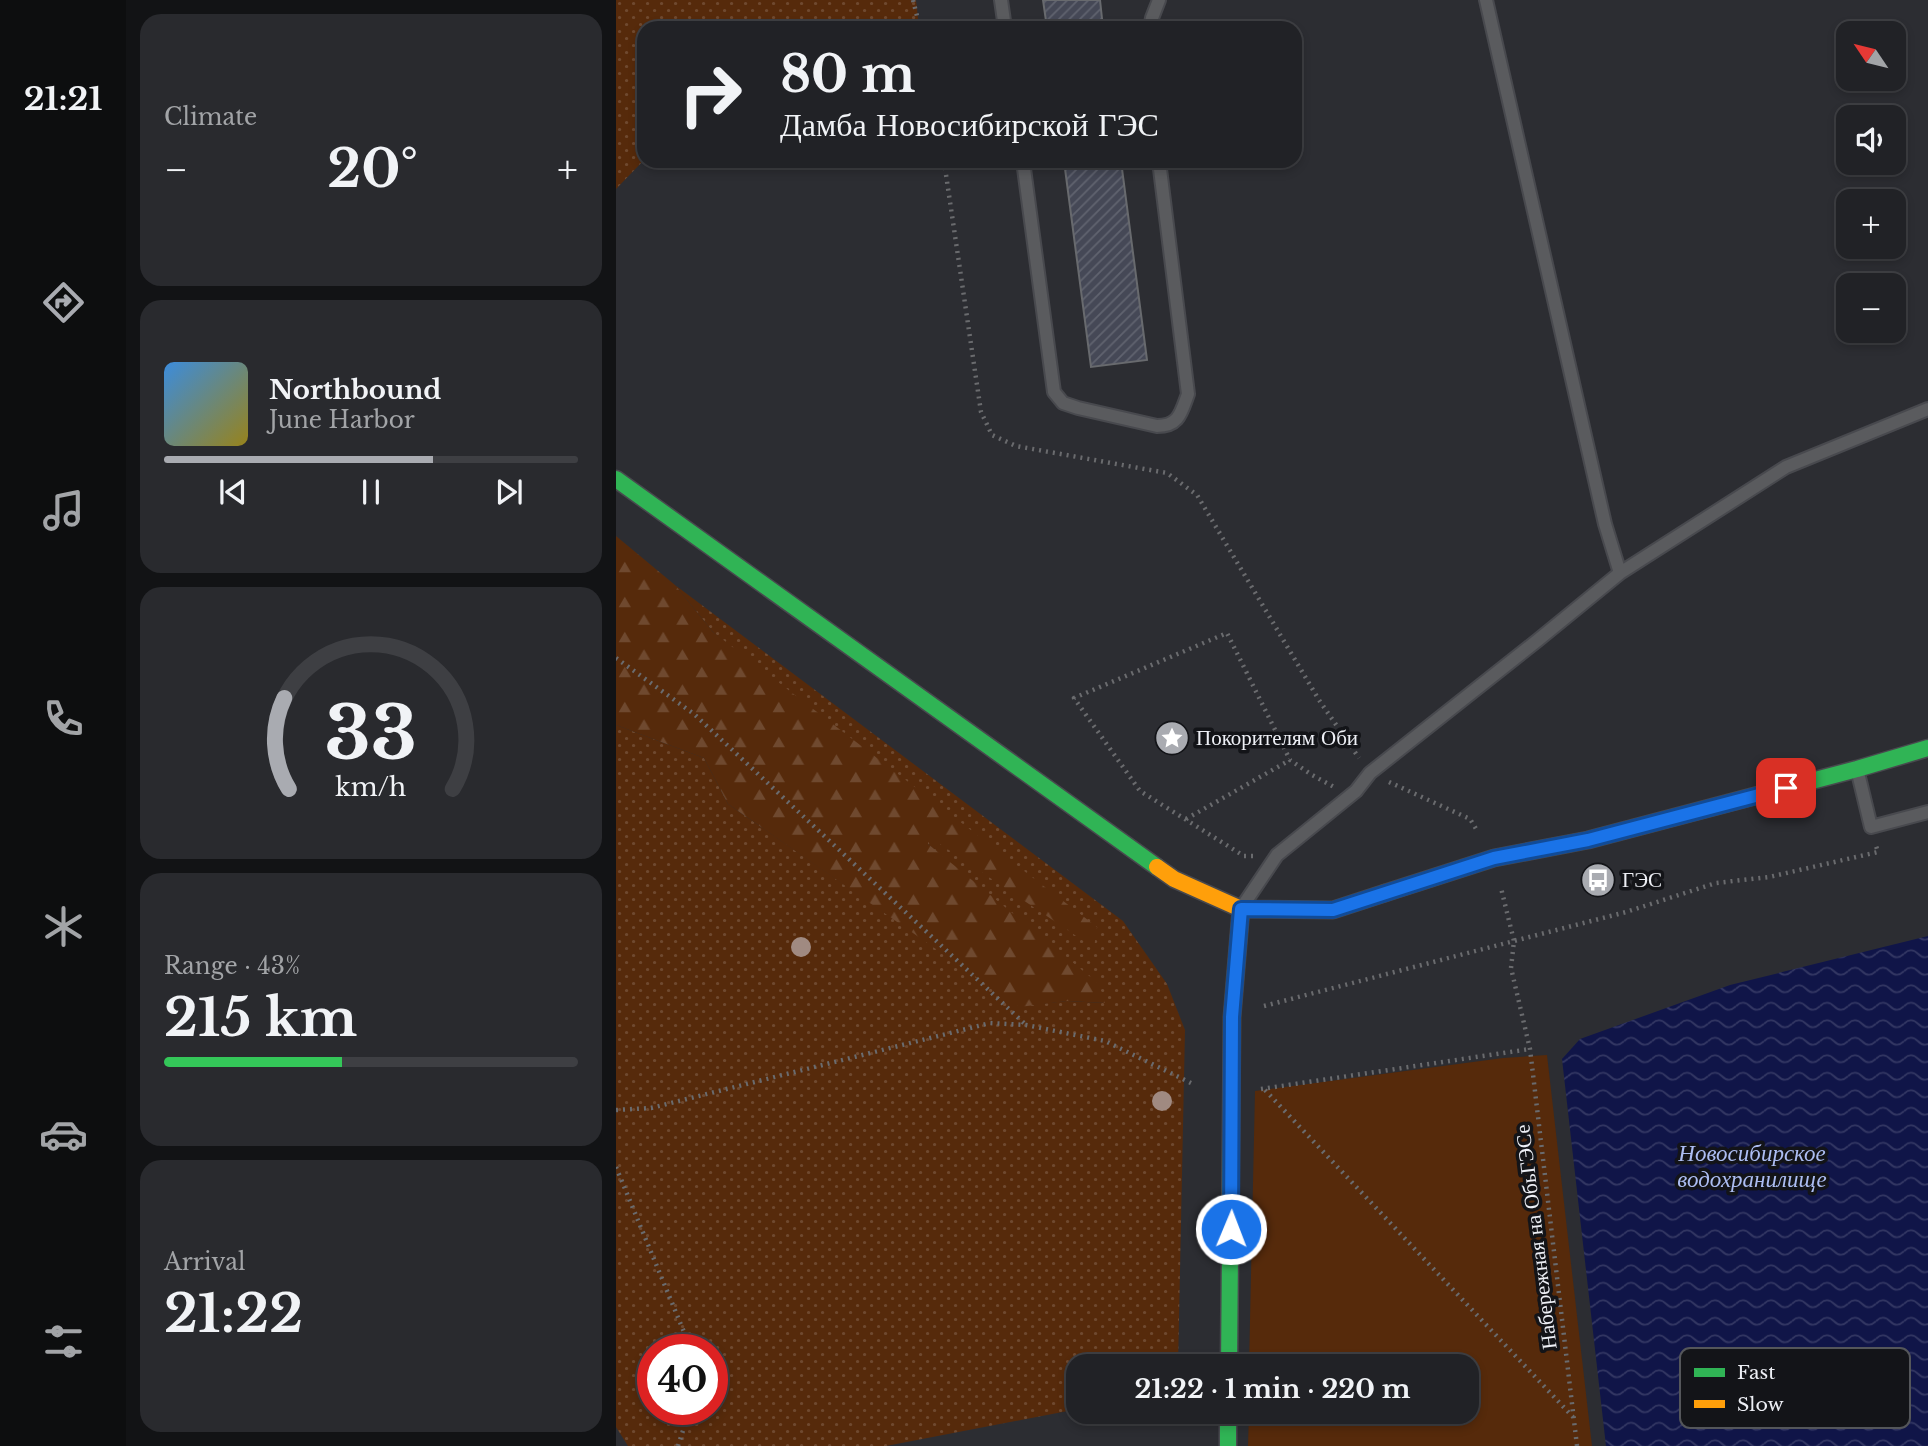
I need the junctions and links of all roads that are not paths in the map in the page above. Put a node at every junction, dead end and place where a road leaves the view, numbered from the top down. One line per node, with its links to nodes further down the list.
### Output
1 (1001, 0): 4 (lane)
2 (1159, 0): 5 (lane)
3 (1486, 0): 10 (lane)
4 (1004, 21)
5 (1152, 21)
6 (1024, 168): 7 (lane)
7 (1159, 168)
8 (1928, 409): 10 (lane)
9 (616, 479): 14 (main road)
10 (1620, 573): 14 (lane)
11 (1928, 748): 12 (main road)
12 (1857, 769): 13 (lane); 14 (main road)
13 (1928, 812)
14 (1241, 909): 15 (main road)
15 (1229, 1354)
16 (1228, 1424): 17 (main road)
17 (1228, 1446)

